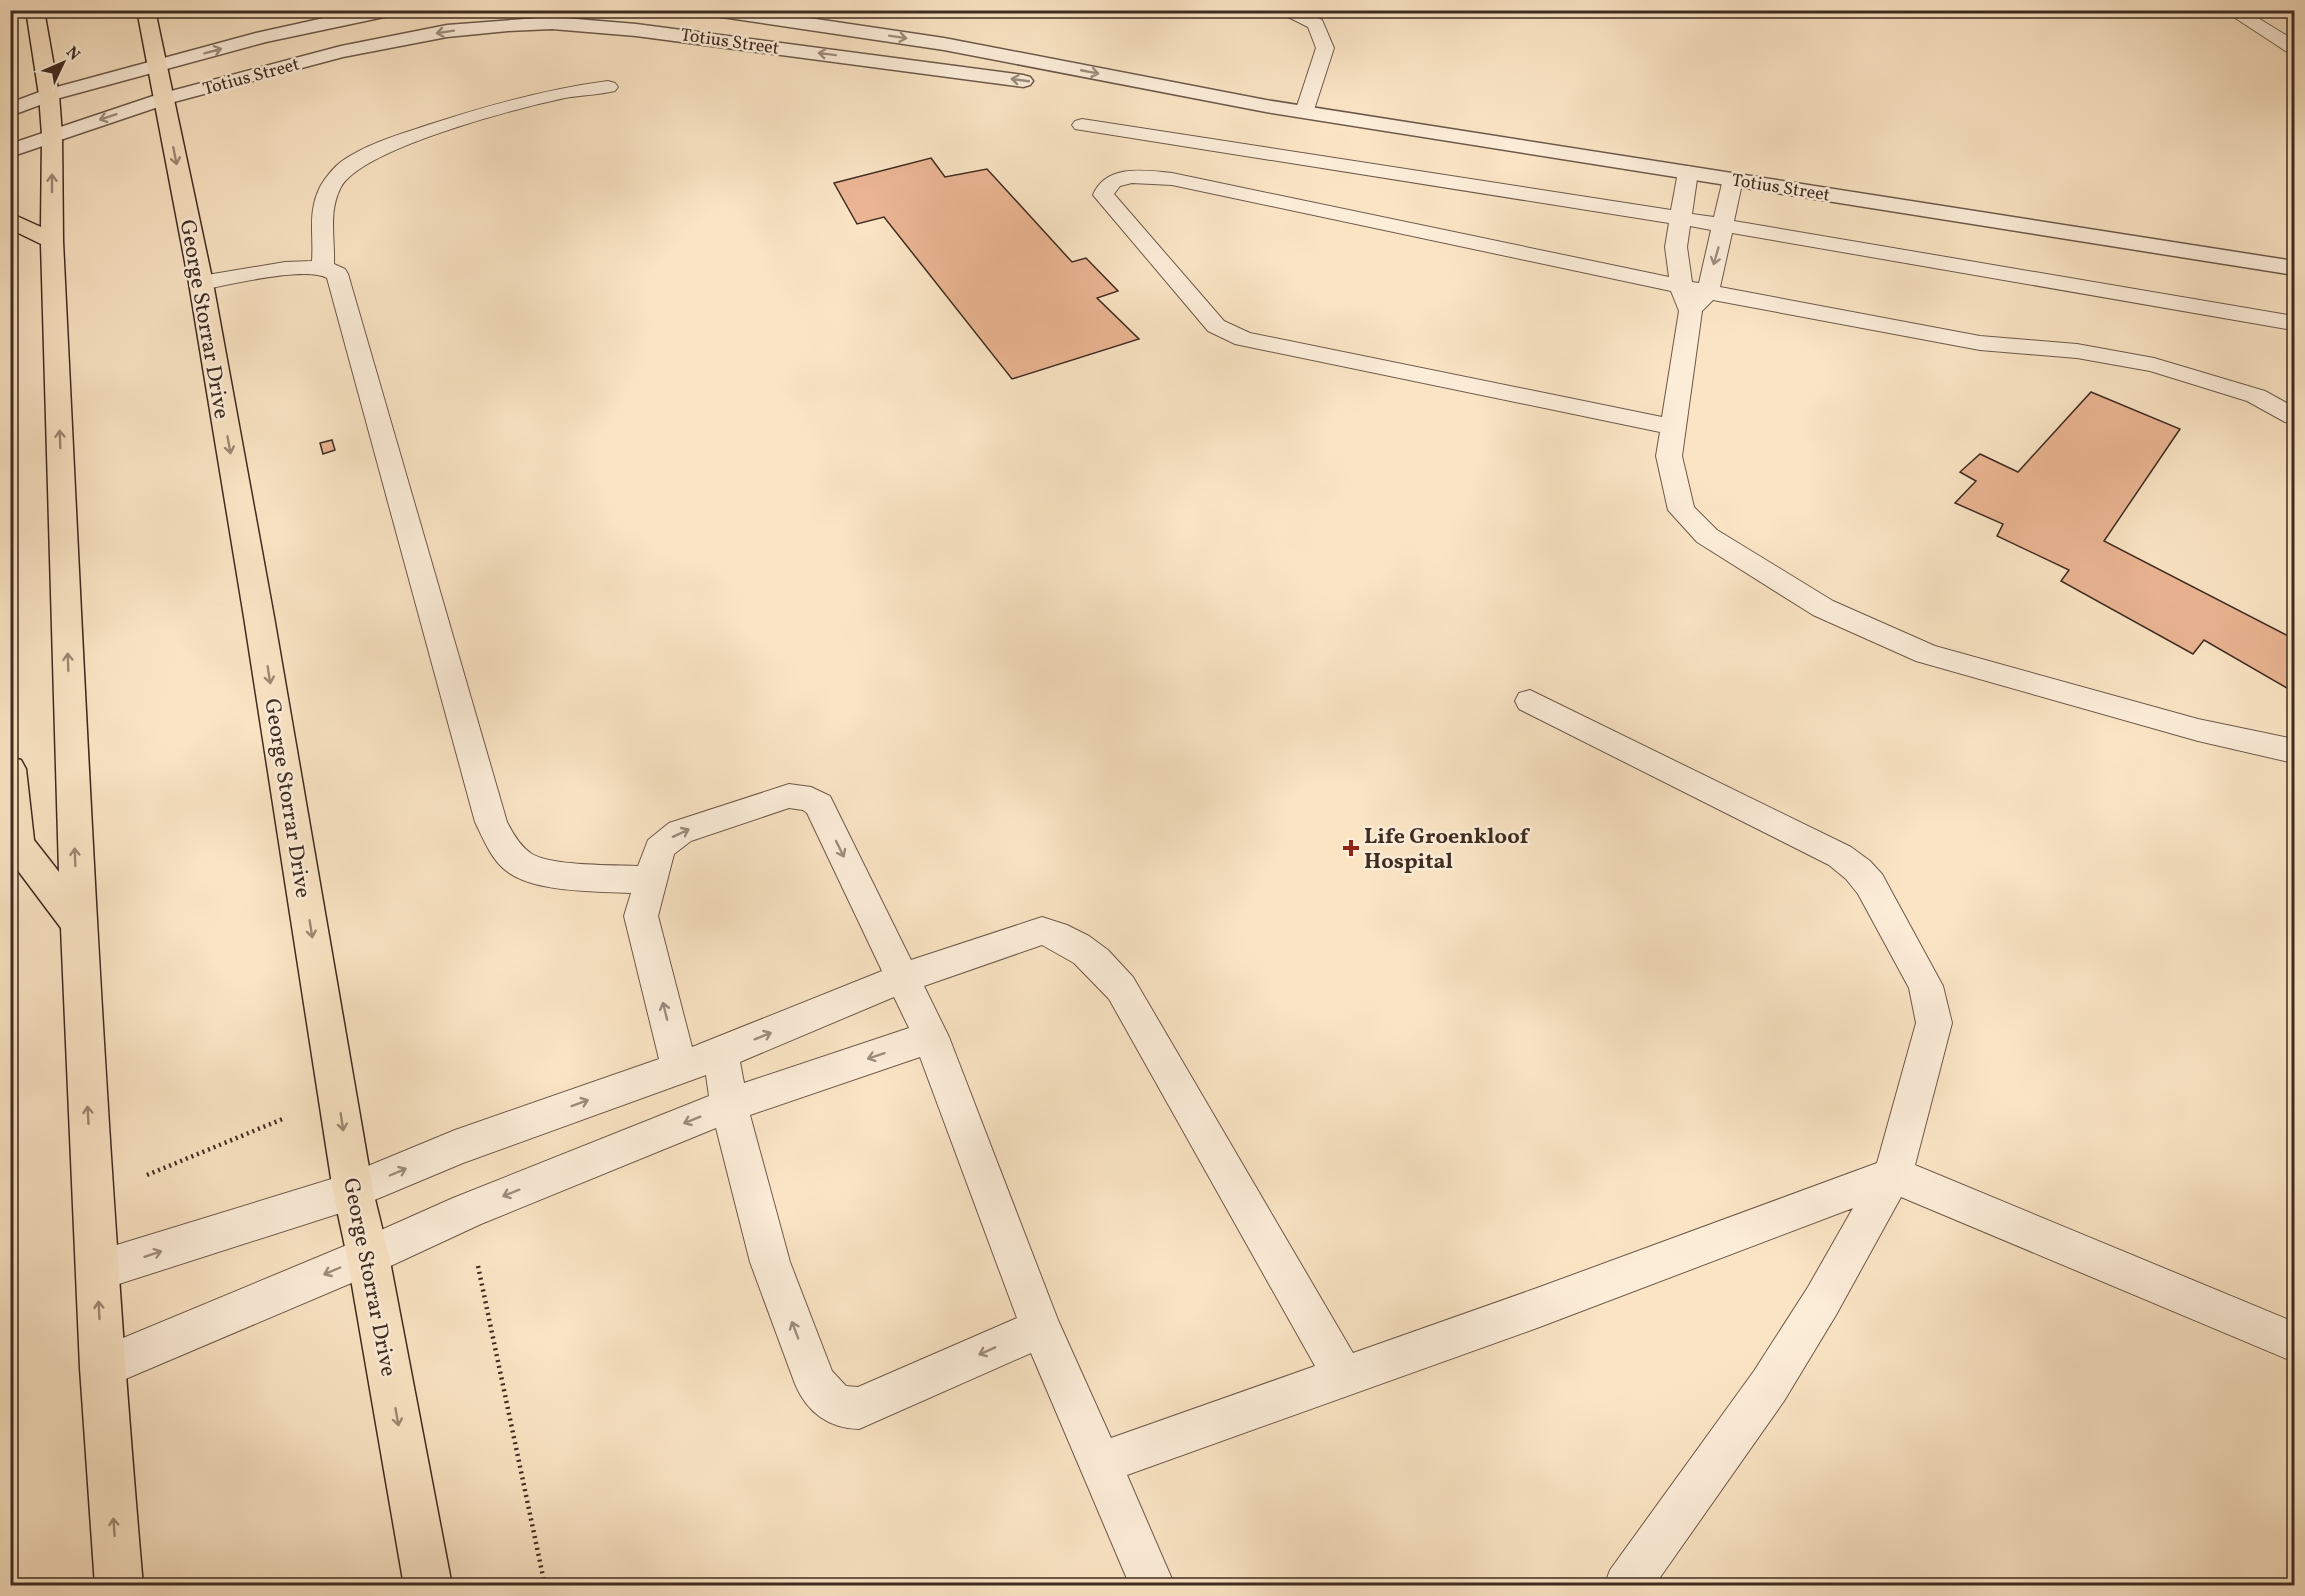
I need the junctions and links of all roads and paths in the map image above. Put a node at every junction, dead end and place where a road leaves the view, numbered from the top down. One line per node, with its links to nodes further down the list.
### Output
1 (35, 10): 12 (main road)
2 (146, 10): 10 (main road, George Storrar Drive)
3 (389, 10): 10 (street, Totius Street, one-way to 3)
4 (715, 10): 14 (street, Totius Street, one-way to 14)
5 (1281, 10): 16 (lane)
6 (2232, 10): 9 (lane)
7 (650, 13): 8 (street)
8 (600, 26): 13 (street, Totius Street, one-way to 13); 14 (street, Totius Street, one-way to 8)
9 (2295, 48)
10 (157, 65): 12 (street, Totius Street); 13 (main road, George Storrar Drive)
11 (608, 87): 26 (lane)
12 (49, 95): 15 (street, Totius Street); 18 (main road)
13 (163, 99): 18 (street, Totius Street, one-way to 18); 28 (main road, George Storrar Drive, one-way to 28)
14 (1266, 106): 16 (street, Totius Street)
15 (10, 110)
16 (1305, 112): 20 (street, Totius Street)
17 (1082, 125): 22 (lane)
18 (52, 135): 19 (street, Totius Street); 25 (main road, one-way to 18)
19 (10, 151)
20 (1688, 172): 21 (street, Totius Street); 22 (lane)
21 (1733, 179): 24 (lane); 27 (street, Totius Street)
22 (1680, 219): 24 (lane); 29 (lane)
23 (10, 220): 25 (main road)
24 (1724, 227): 29 (lane, one-way to 29); 30 (lane)
25 (52, 242): 37 (main road, one-way to 25)
26 (322, 267): 28 (lane); 36 (lane)
27 (2295, 268)
28 (201, 284): 42 (main road, George Storrar Drive, one-way to 42)
29 (1693, 297): 31 (lane); 32 (lane); 32 (lane)
30 (2293, 323)
31 (2295, 417)
32 (1673, 427): 34 (lane)
33 (1530, 701): 44 (lane)
34 (2295, 751)
35 (10, 769): 37 (main road)
36 (651, 880): 38 (lane, one-way to 38); 41 (lane, one-way to 36)
37 (78, 924): 46 (main road, one-way to 37)
38 (903, 978): 39 (lane); 40 (lane, one-way to 38); 53 (lane)
39 (931, 1037): 43 (lane, one-way to 43); 50 (lane)
40 (721, 1053): 41 (lane); 43 (lane)
41 (680, 1068): 45 (lane, one-way to 41)
42 (338, 1096): 45 (main road, George Storrar Drive, one-way to 45); 46 (path)
43 (729, 1105): 47 (lane, one-way to 47); 50 (lane, one-way to 43)
44 (1893, 1175): 51 (lane); 53 (lane); 59 (lane)
45 (353, 1191): 48 (main road, George Storrar Drive); 49 (lane, one-way to 45)
46 (93, 1197): 49 (main road)
47 (467, 1211): 48 (lane); 57 (path)
48 (368, 1256): 52 (lane, one-way to 52); 56 (main road, George Storrar Drive, one-way to 56)
49 (98, 1272): 52 (main road, one-way to 49)
50 (1041, 1328): 54 (lane)
51 (2295, 1342)
52 (102, 1368): 55 (main road, one-way to 52)
53 (1344, 1377): 54 (lane)
54 (1100, 1463): 58 (lane)
55 (119, 1586)
56 (428, 1586)
57 (545, 1586)
58 (1153, 1586)
59 (1626, 1586)

